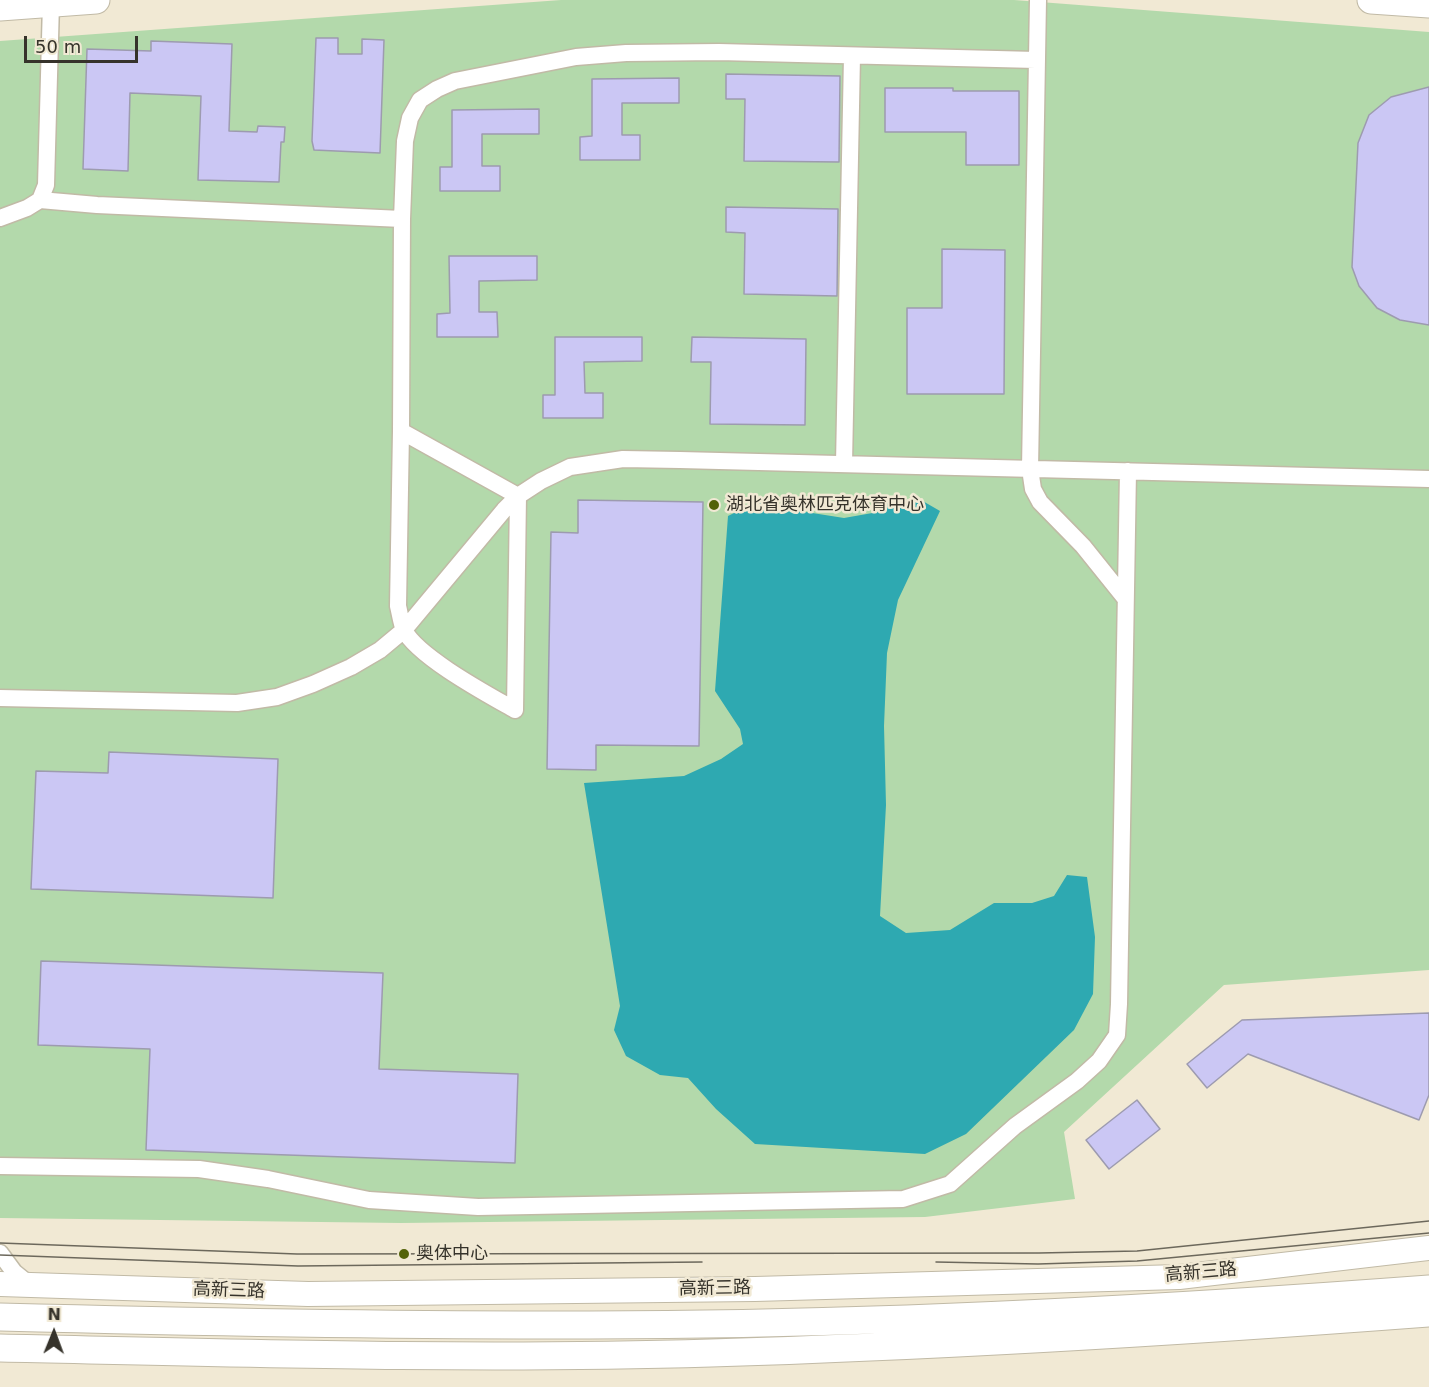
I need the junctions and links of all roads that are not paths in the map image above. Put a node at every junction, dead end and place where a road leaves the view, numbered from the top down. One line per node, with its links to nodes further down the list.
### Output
1 (96, 0): 4 (main road)
2 (1038, 0): 8 (street)
3 (1371, 0): 5 (main road)
4 (51, 3): 6 (main road); 9 (street)
5 (1429, 4)
6 (0, 7)
7 (852, 56): 8 (street); 11 (street); 13 (street)
8 (1036, 60): 14 (street)
9 (40, 200): 10 (street); 11 (street)
10 (0, 218)
11 (402, 219): 12 (street)
12 (401, 430): 17 (street); 19 (street)
13 (844, 464): 14 (street); 17 (street)
14 (1030, 469): 15 (street); 18 (street)
15 (1128, 471): 16 (street); 18 (street)
16 (1429, 478)
17 (518, 496): 19 (street); 19 (street)
18 (1124, 597): 21 (street)
19 (404, 630): 20 (street)
20 (0, 698)
21 (0, 1166)
22 (1429, 1248): 25 (main road, 高新三路)
23 (0, 1253): 25 (street)
24 (0, 1284): 25 (main road, 高新三路)
25 (30, 1285)
26 (1429, 1289): 28 (main road, 高新三路)
27 (1429, 1313): 29 (main road)
28 (0, 1317)
29 (0, 1348)

